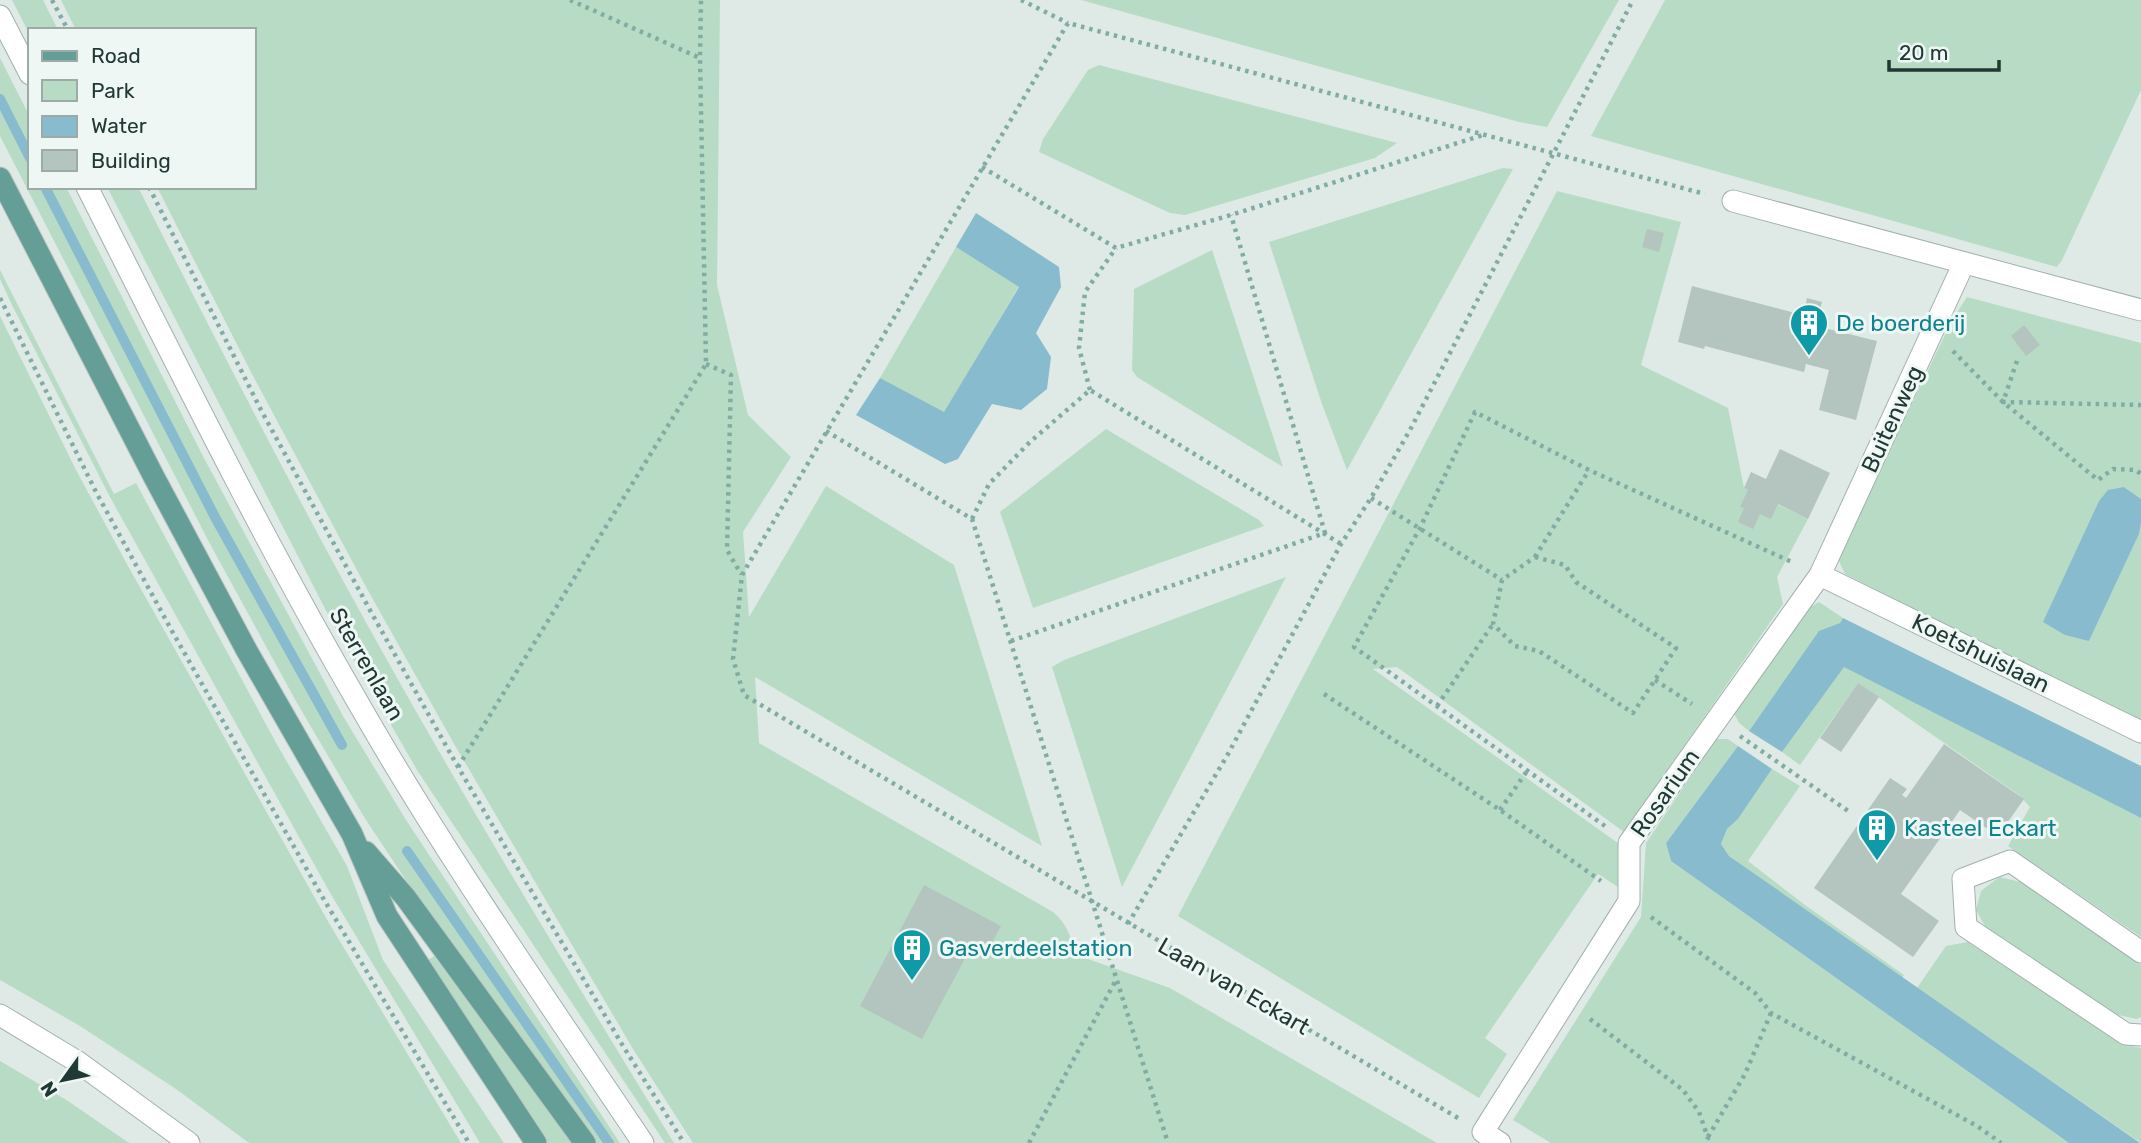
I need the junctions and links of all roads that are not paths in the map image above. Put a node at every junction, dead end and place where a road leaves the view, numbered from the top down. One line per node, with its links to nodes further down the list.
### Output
1 (0, 16): 2 (street)
2 (28, 70)
3 (0, 178): 10 (main road)
4 (88, 189): 18 (street, Sterrenlaan)
5 (1733, 201): 6 (street)
6 (1964, 263): 7 (street); 8 (street, Buitenweg)
7 (2141, 310)
8 (1820, 575): 9 (street, Koetshuislaan); 14 (street, Rosarium)
9 (2141, 732)
10 (352, 834): 16 (main road); 17 (main road)
11 (2141, 952): 13 (street)
12 (0, 1015): 15 (street)
13 (2141, 1035)
14 (1492, 1138)
15 (190, 1143)
16 (536, 1143)
17 (585, 1143)
18 (643, 1143)

